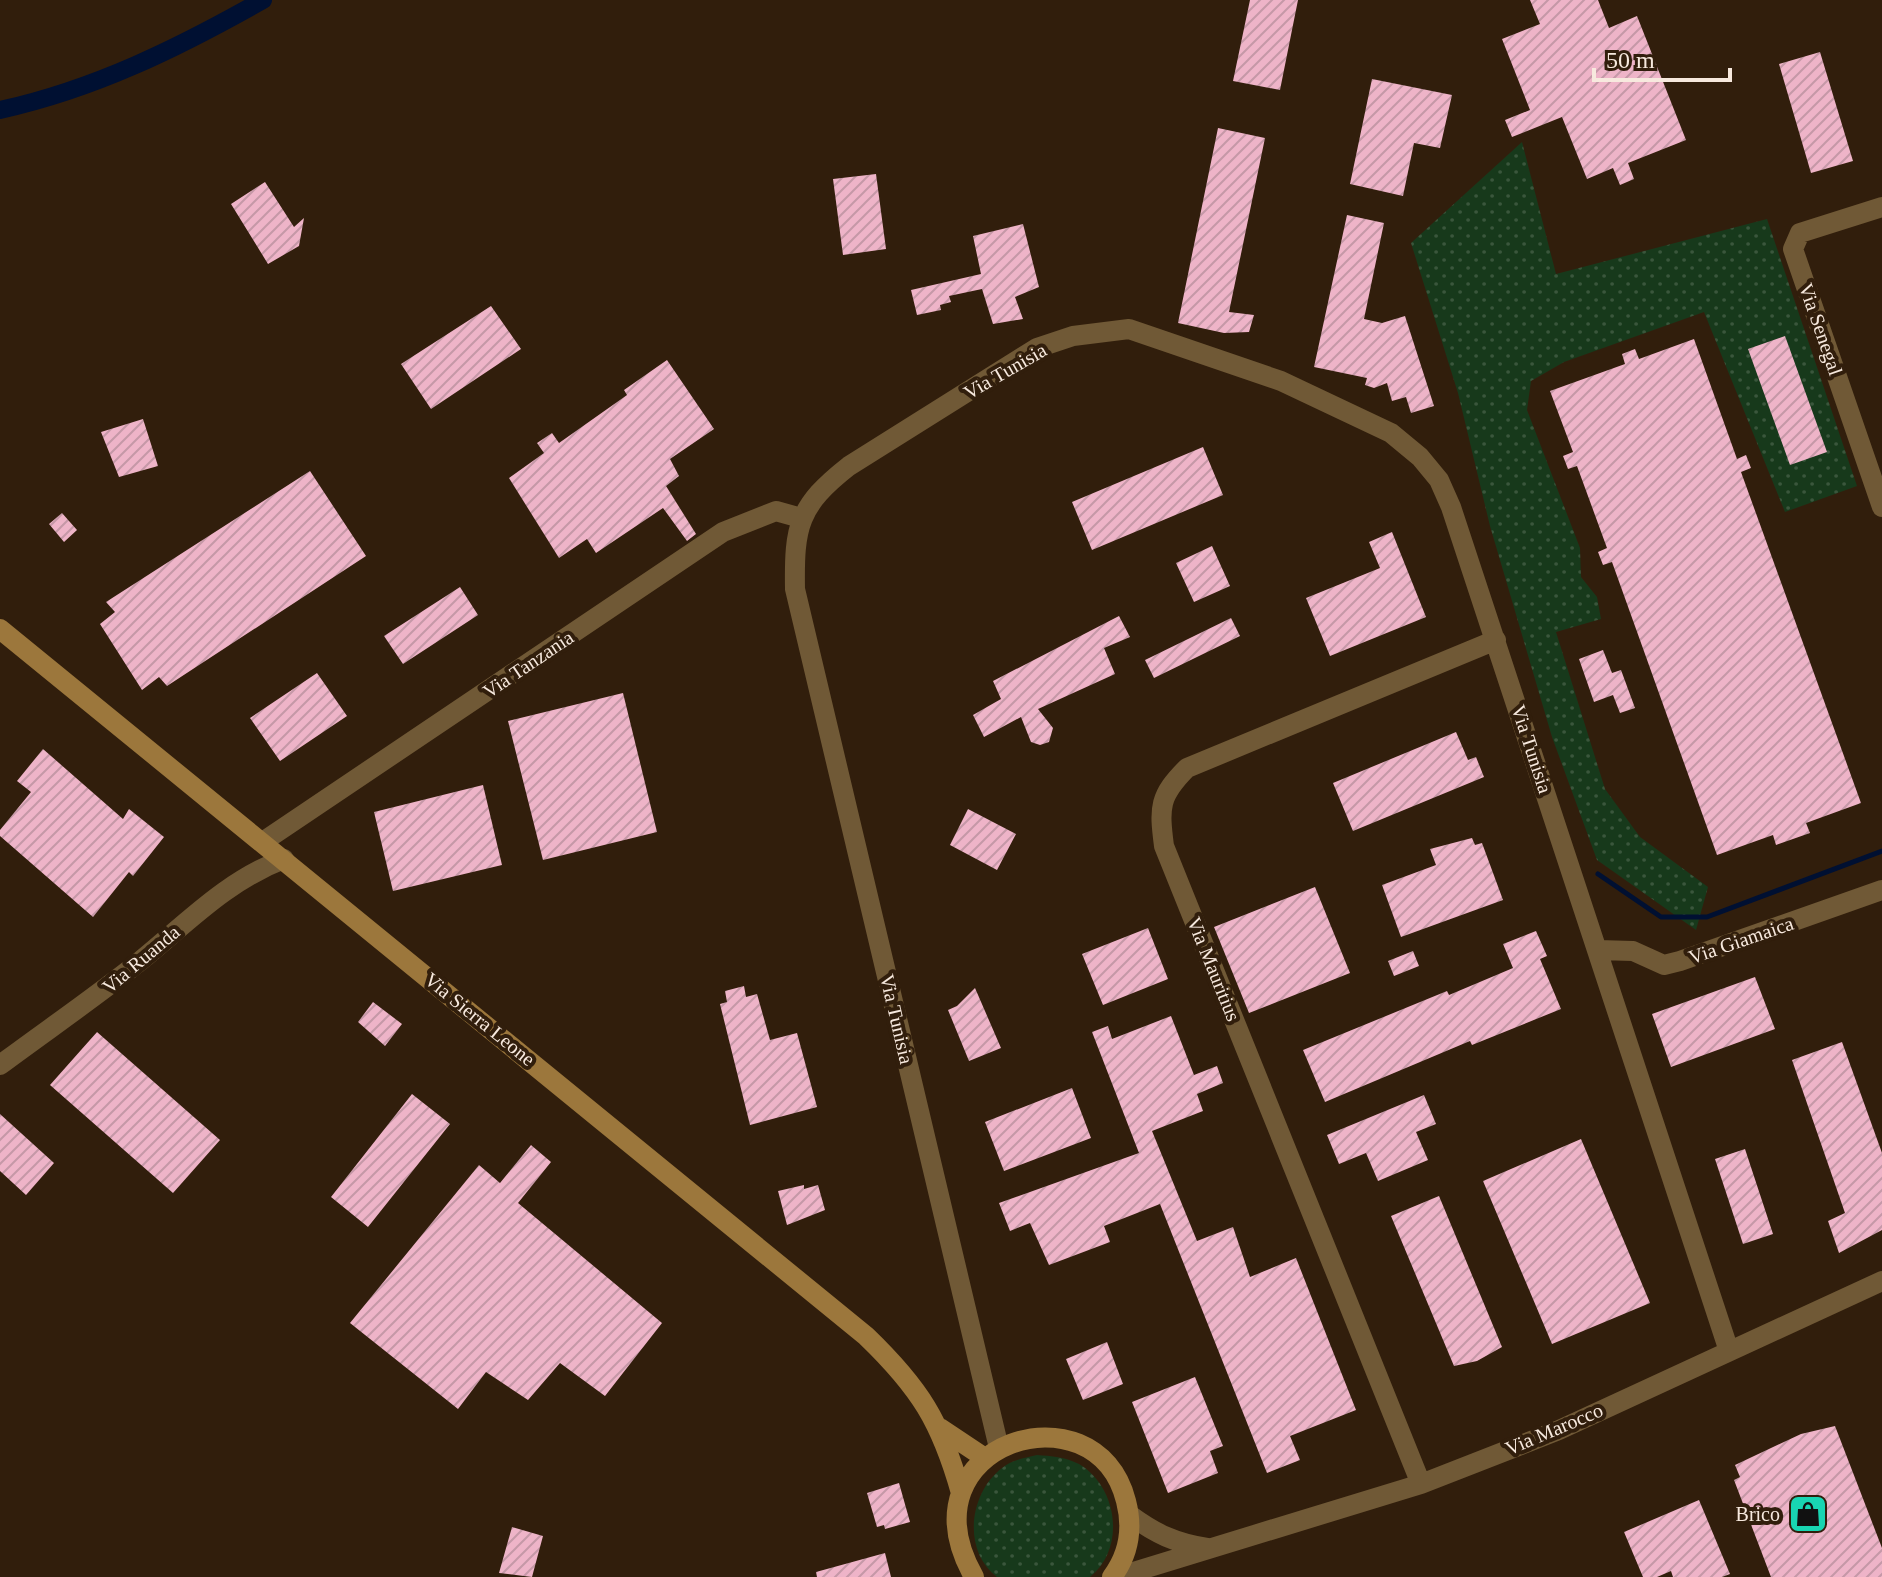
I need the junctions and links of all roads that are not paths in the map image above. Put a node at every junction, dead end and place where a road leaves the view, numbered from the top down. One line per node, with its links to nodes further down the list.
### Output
1 (1882, 207): 2 (street, Via Senegal)
2 (1882, 507)
3 (801, 518): 5 (street, Via Tunisia); 6 (street, Via Tanzania); 14 (street, Via Tunisia)
4 (0, 629): 6 (street, Via Sierra Leone)
5 (1496, 640): 9 (street, Via Tunisia); 15 (street, Via Mauritius)
6 (264, 841): 7 (street, Via Sierra Leone)
7 (284, 859): 10 (street, Via Ruanda); 13 (street, Via Sierra Leone)
8 (1882, 890): 9 (street, Via Giamaica)
9 (1598, 950): 12 (street, Via Tunisia)
10 (0, 1065)
11 (1882, 1281): 12 (street, Via Marocco)
12 (1729, 1351): 15 (street, Via Marocco)
13 (940, 1428): 14 (street, Via Sierra Leone); 16 (street, Via Sierra Leone)
14 (992, 1453): 16 (street); 17 (street)
15 (1421, 1484): 18 (street, Via Marocco)
16 (961, 1493): 19 (street)
17 (1130, 1515): 18 (street, Via Marocco); 20 (street)
18 (1215, 1550): 20 (street, Via Marocco)
19 (974, 1577)
20 (1115, 1577)

